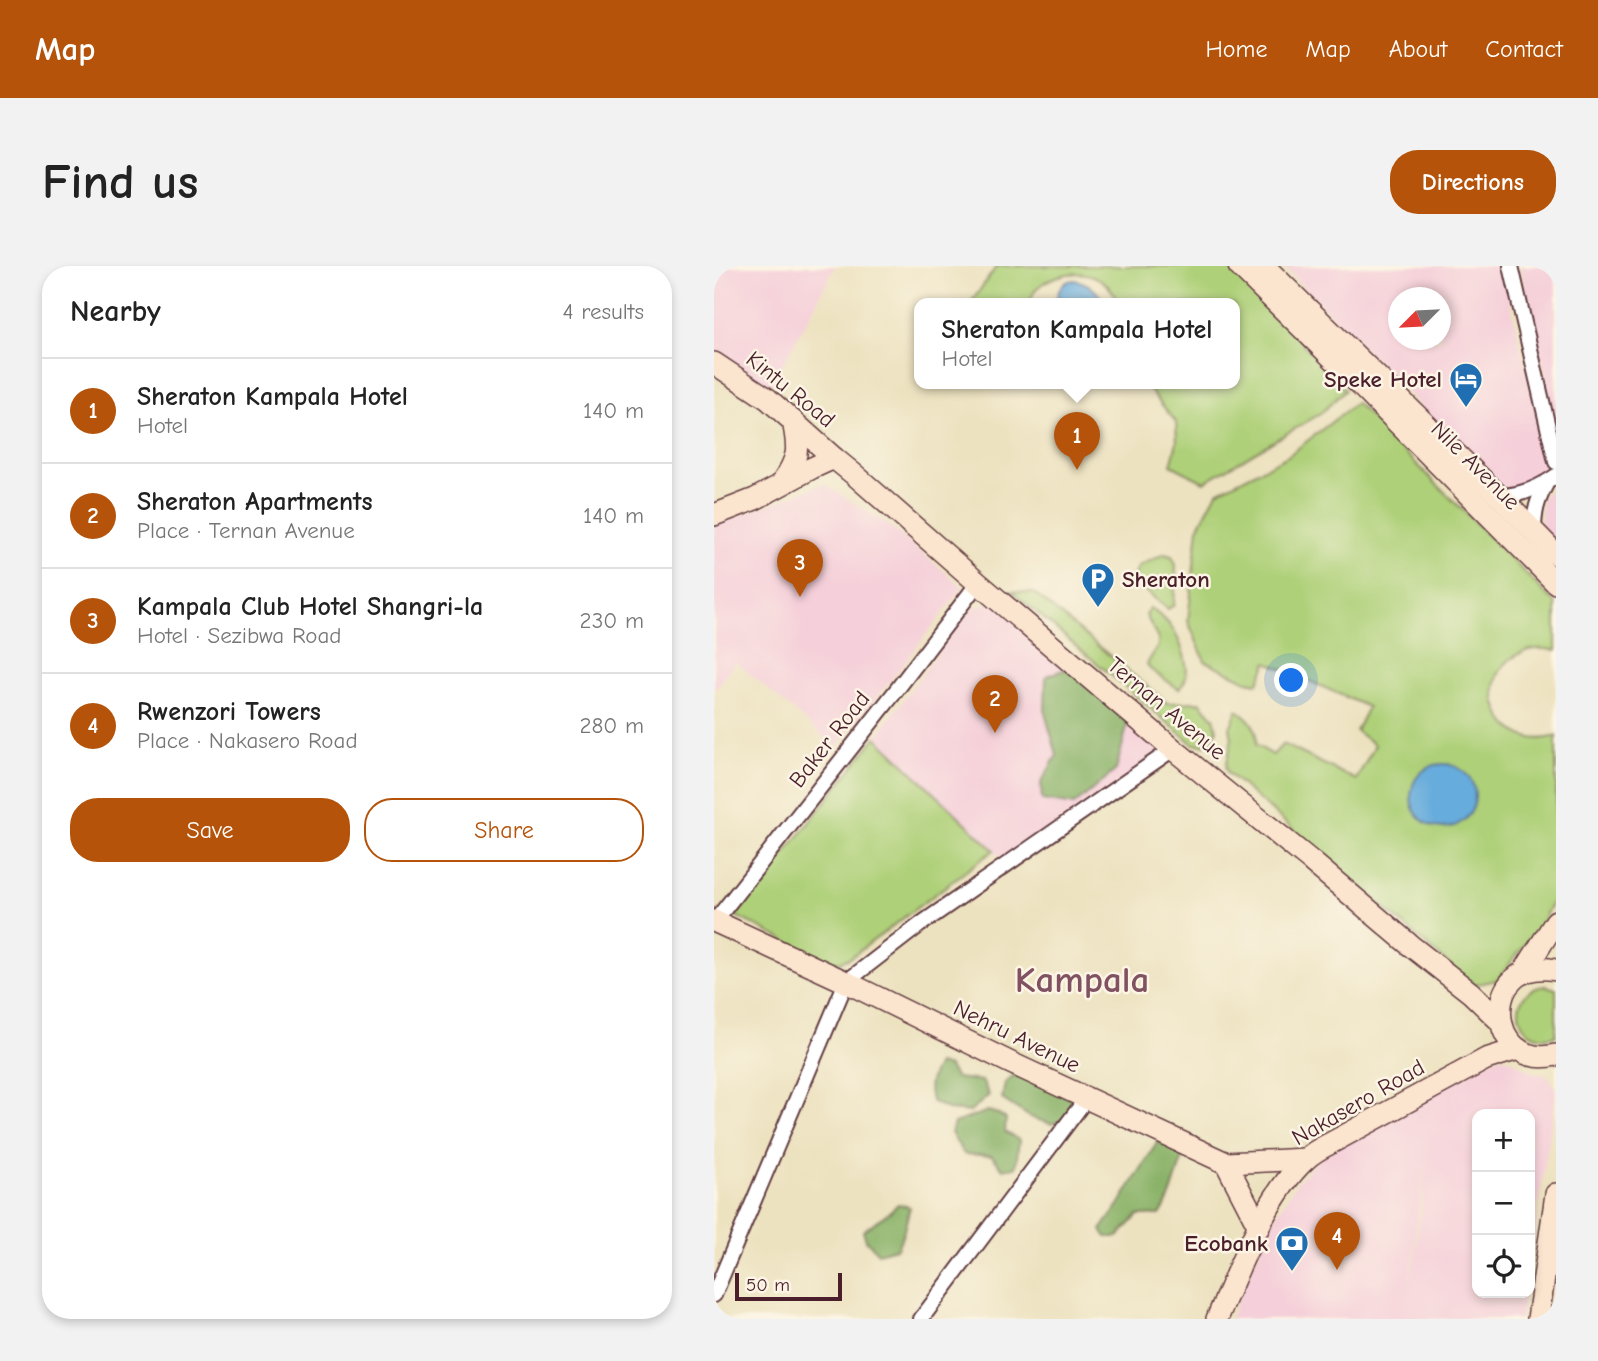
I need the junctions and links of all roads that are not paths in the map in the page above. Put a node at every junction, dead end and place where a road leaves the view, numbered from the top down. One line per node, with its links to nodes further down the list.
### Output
1 (1240, 266): 15 (street, Nile Avenue)
2 (1264, 266): 10 (street, Nile Avenue)
3 (1511, 266): 7 (street)
4 (714, 363): 5 (street, Kintu Road)
5 (793, 421): 6 (street, Kintu Road); 9 (street)
6 (834, 458): 9 (street); 14 (street, Ternan Avenue)
7 (1556, 462)
8 (1551, 479): 10 (street); 12 (street)
9 (781, 485): 11 (street)
10 (1499, 496): 12 (street, Nile Avenue)
11 (714, 515)
12 (1534, 532): 13 (street, Nile Avenue)
13 (1556, 554)
14 (978, 583): 16 (street, Ternan Avenue); 17 (street, Baker Road)
15 (1556, 583)
16 (1174, 749): 21 (street); 23 (street, Ternan Avenue)
17 (714, 921): 21 (street, Nehru Avenue)
18 (1556, 921): 20 (street)
19 (1556, 971): 20 (street)
20 (1523, 973): 22 (street)
21 (846, 982): 26 (street, Nehru Avenue); 31 (street)
22 (1505, 991): 23 (street); 24 (street)
23 (1471, 993): 24 (street, Ternan Avenue)
24 (1508, 1034): 25 (street); 27 (street, Nakasero Road)
25 (1556, 1055)
26 (1086, 1099): 28 (street, Nehru Avenue); 32 (street)
27 (1305, 1160): 28 (street, Nehru Avenue); 30 (street, Nakasero Road)
28 (1226, 1163): 30 (street)
29 (1556, 1194): 34 (street)
30 (1259, 1227): 33 (street, Nakasero Road)
31 (714, 1294)
32 (921, 1319)
33 (1217, 1319)
34 (1538, 1319)

